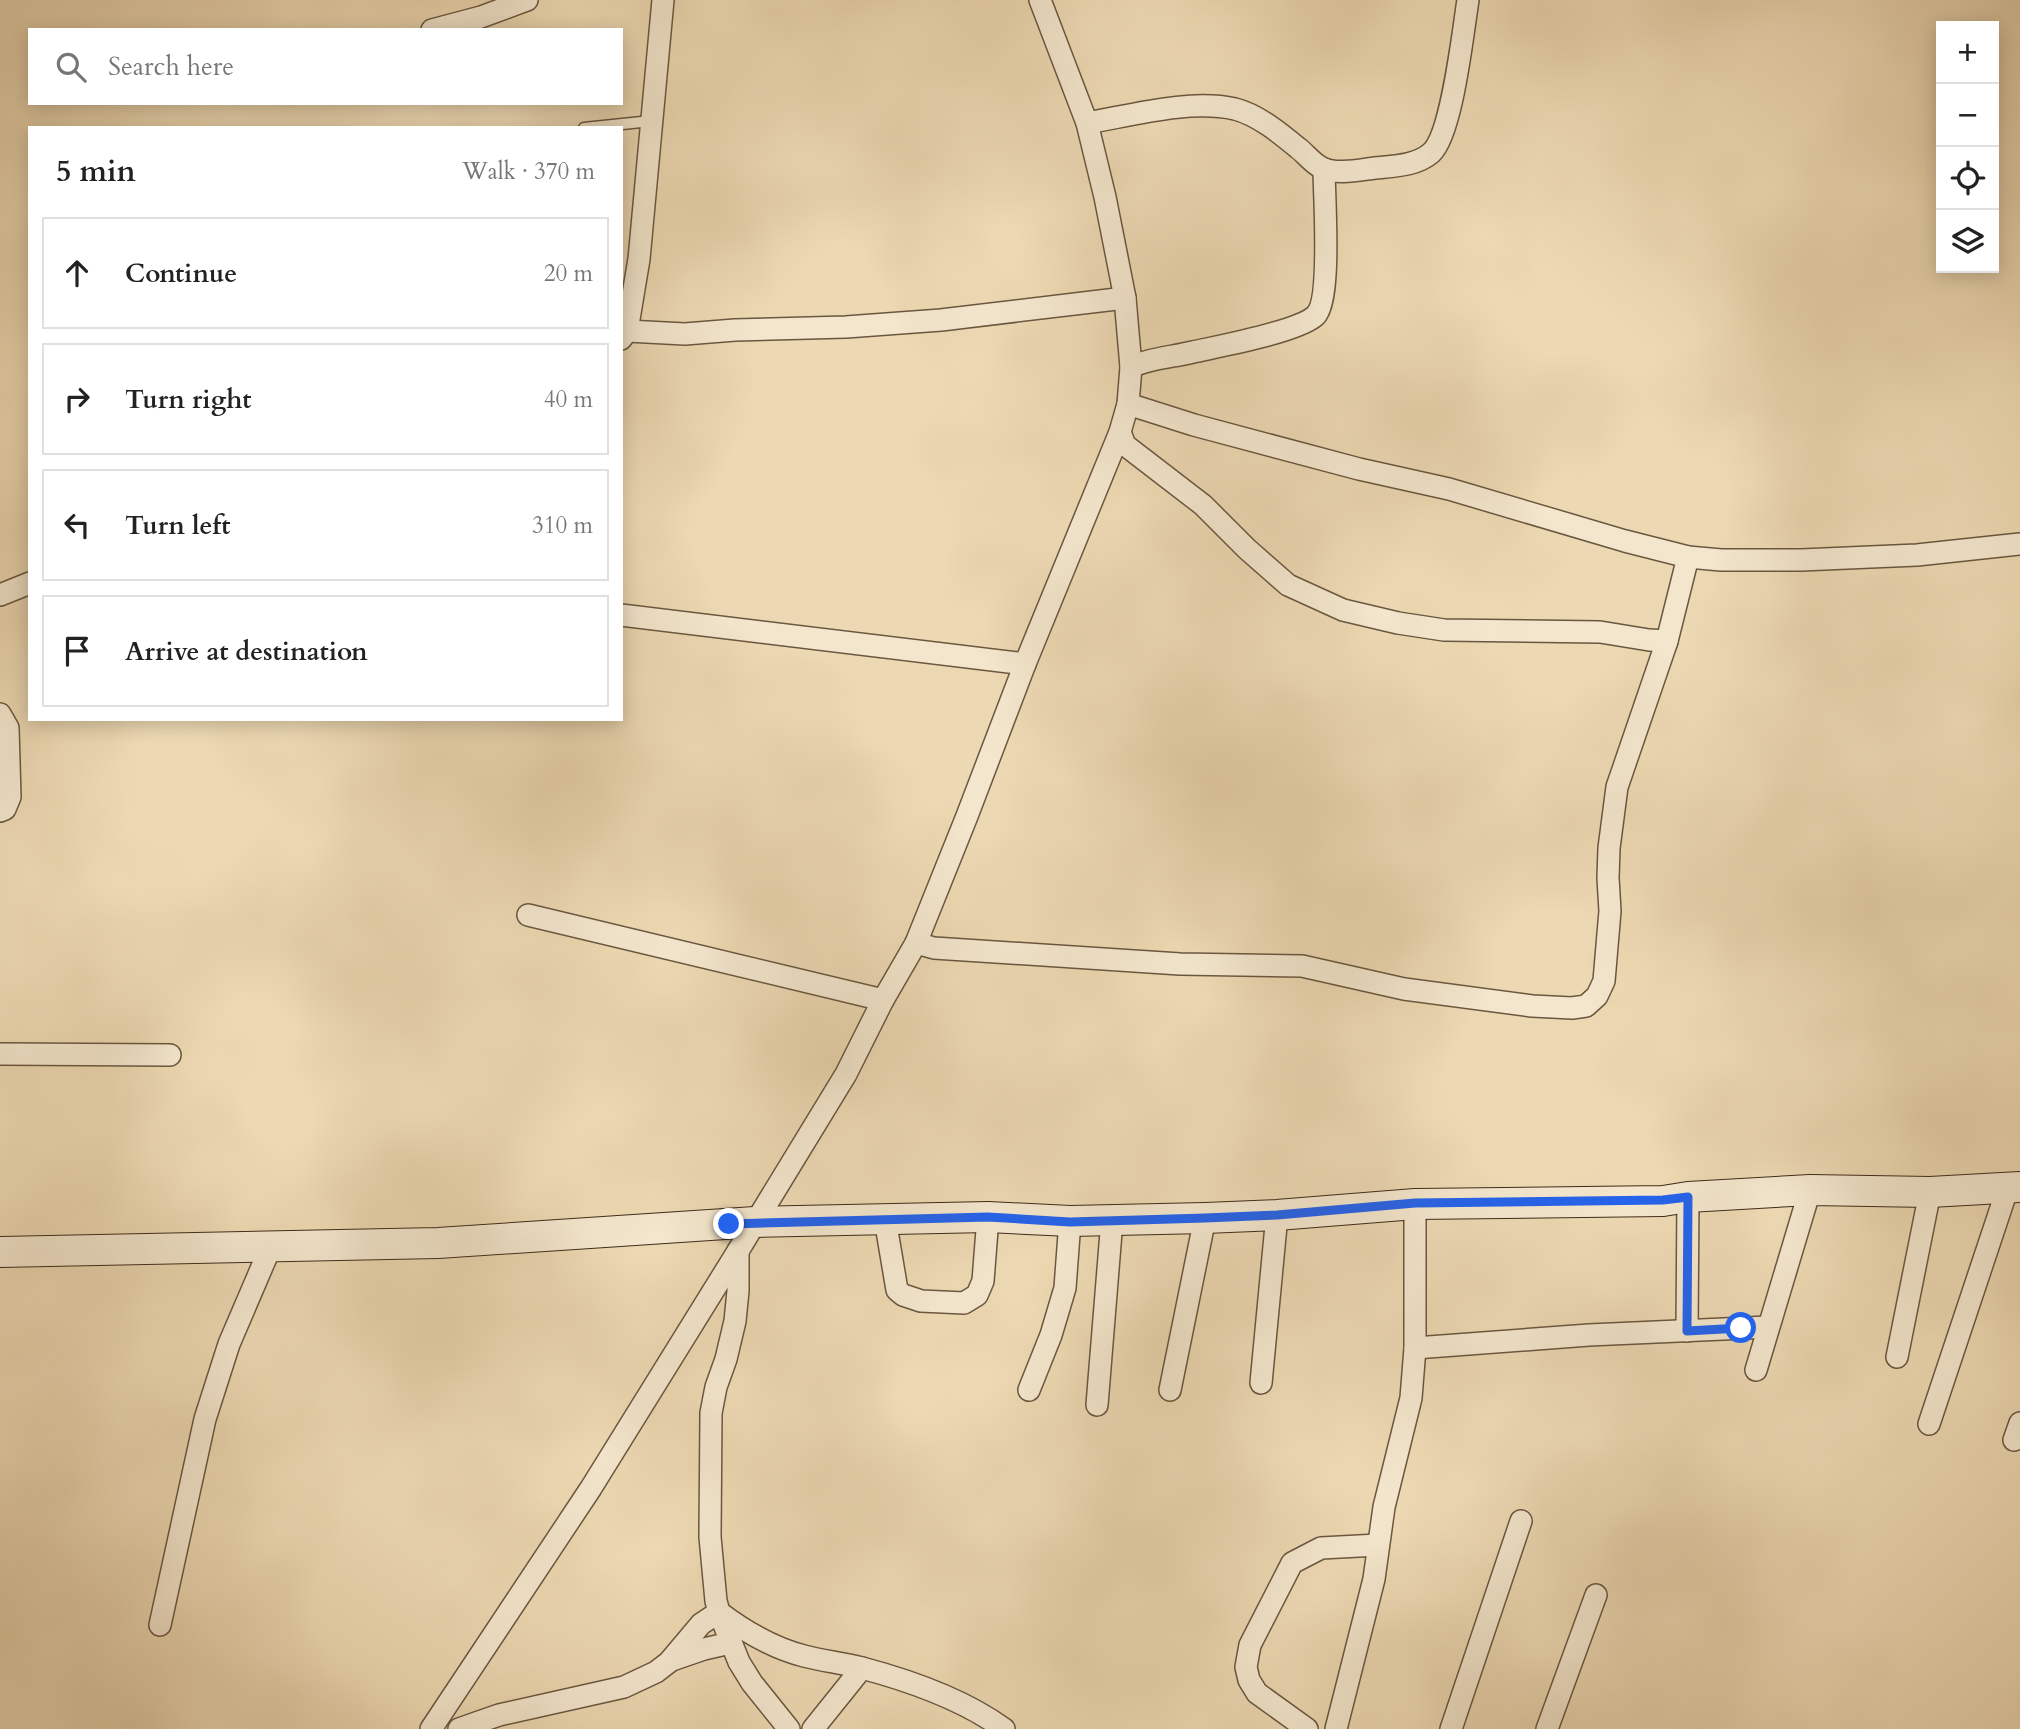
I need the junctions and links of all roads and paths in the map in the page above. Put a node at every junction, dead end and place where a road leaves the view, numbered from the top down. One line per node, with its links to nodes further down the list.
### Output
1 (527, 0): 5 (street)
2 (663, 0): 6 (street)
3 (1041, 0): 7 (street)
4 (1468, 0): 9 (street)
5 (440, 28)
6 (652, 121): 8 (lane); 11 (street)
7 (1087, 123): 9 (street); 10 (street)
8 (603, 126)
9 (1324, 169): 12 (street)
10 (1125, 298): 11 (street); 12 (street)
11 (623, 334)
12 (1131, 367): 13 (street)
13 (1128, 404): 14 (street); 16 (street)
14 (1120, 432): 20 (street); 21 (street)
15 (2020, 544): 16 (street)
16 (1688, 557): 20 (street)
17 (28, 584): 18 (street)
18 (0, 595)
19 (623, 614): 21 (street)
20 (1667, 640): 25 (street)
21 (1025, 664): 25 (street)
22 (0, 713): 23 (street)
23 (0, 811)
24 (528, 915): 26 (street)
25 (916, 943): 26 (street)
26 (883, 1000): 39 (street)
27 (0, 1054): 28 (street)
28 (170, 1055)
29 (2014, 1187): 31 (main road); 53 (street)
30 (1810, 1190): 31 (main road); 32 (main road); 44 (street)
31 (1930, 1192): 47 (street)
32 (1688, 1197): 33 (main road); 45 (street)
33 (1415, 1203): 34 (main road); 46 (street)
34 (1277, 1215): 36 (main road); 49 (street)
35 (988, 1217): 37 (main road); 37 (street); 40 (main road)
36 (1205, 1218): 38 (main road); 51 (street)
37 (885, 1219): 39 (main road)
38 (1112, 1220): 40 (main road); 52 (street)
39 (755, 1222): 41 (main road); 42 (street)
40 (1070, 1222): 50 (street)
41 (271, 1246): 43 (main road); 58 (street)
42 (738, 1251): 57 (street); 63 (street)
43 (0, 1252)
44 (1768, 1327): 45 (street); 48 (street)
45 (1687, 1331): 46 (street)
46 (1415, 1348): 55 (street)
47 (1897, 1357)
48 (1756, 1370)
49 (1261, 1383)
50 (1029, 1390)
51 (1170, 1390)
52 (1097, 1405)
53 (1929, 1424)
54 (1521, 1521): 69 (street)
55 (1378, 1545): 67 (street); 68 (street)
56 (1596, 1595): 70 (street)
57 (719, 1612): 59 (street); 60 (street); 61 (street)
58 (160, 1625)
59 (730, 1643): 60 (street); 64 (street)
60 (669, 1662): 62 (street)
61 (862, 1668): 65 (street); 66 (street)
62 (465, 1728)
63 (432, 1729)
64 (789, 1729)
65 (813, 1729)
66 (1004, 1729)
67 (1307, 1729)
68 (1336, 1729)
69 (1451, 1729)
70 (1547, 1729)

